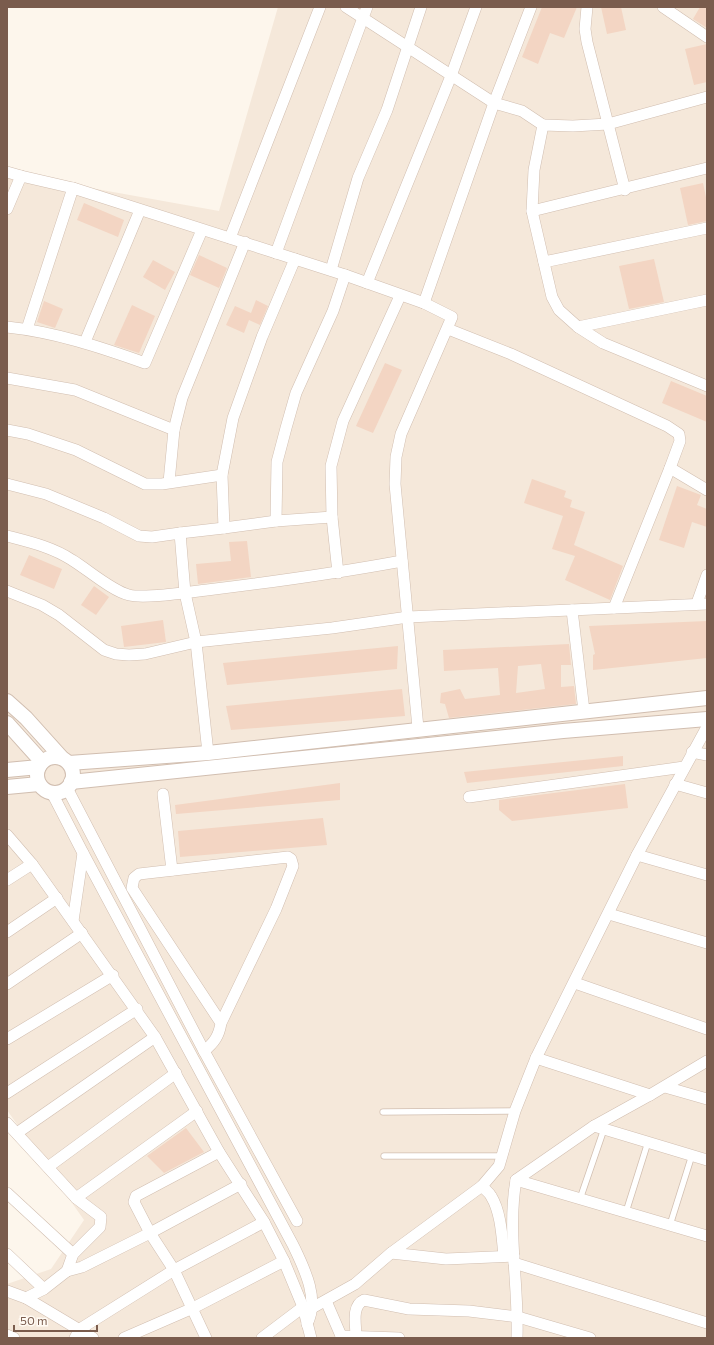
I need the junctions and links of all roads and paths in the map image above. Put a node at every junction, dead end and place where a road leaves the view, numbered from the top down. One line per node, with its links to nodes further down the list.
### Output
1 (320, 7): 27 (street)
2 (346, 7): 9 (street)
3 (367, 7): 9 (street)
4 (421, 7): 11 (street)
5 (476, 7): 12 (street)
6 (531, 7): 14 (street)
7 (587, 7): 15 (street)
8 (663, 7): 10 (street)
9 (363, 18): 11 (street); 29 (street)
10 (707, 37)
11 (409, 47): 12 (street); 32 (street)
12 (451, 76): 14 (street); 34 (street)
13 (707, 97): 15 (street)
14 (494, 103): 16 (street); 37 (street)
15 (608, 124): 16 (street); 21 (street)
16 (543, 125): 24 (street)
17 (707, 168): 21 (street)
18 (7, 172): 19 (street)
19 (21, 176): 20 (street); 22 (street)
20 (73, 188): 23 (street); 40 (street)
21 (625, 190): 24 (street)
22 (7, 210)
23 (140, 210): 26 (street); 42 (street)
24 (532, 211): 31 (street)
25 (707, 228): 31 (street)
26 (202, 230): 27 (street); 42 (street)
27 (230, 238): 28 (street)
28 (245, 242): 29 (street); 46 (street)
29 (276, 253): 30 (street)
30 (295, 259): 32 (street); 48 (street)
31 (544, 262): 39 (street)
32 (330, 270): 33 (street)
33 (345, 275): 34 (street); 53 (street)
34 (367, 283): 35 (street)
35 (400, 296): 37 (street); 52 (street)
36 (707, 300): 39 (street)
37 (424, 303): 41 (street)
38 (7, 327): 40 (street)
39 (578, 327): 44 (street)
40 (27, 329): 42 (street)
41 (448, 329): 47 (street); 57 (street)
42 (85, 342)
43 (7, 378): 46 (street)
44 (704, 383)
45 (7, 430): 49 (street)
46 (174, 430): 49 (street)
47 (670, 468): 51 (street); 63 (street)
48 (222, 475): 49 (street); 54 (street)
49 (169, 482)
50 (7, 484): 55 (street)
51 (707, 490)
52 (332, 517): 53 (street); 58 (street)
53 (276, 521): 54 (street)
54 (224, 528): 55 (street)
55 (180, 533): 61 (street)
56 (7, 536): 61 (street)
57 (402, 561): 58 (street); 65 (street)
58 (338, 573): 61 (street)
59 (707, 575): 62 (street)
60 (7, 591): 66 (street)
61 (184, 592): 66 (street)
62 (702, 603): 63 (street)
63 (614, 608): 64 (street)
64 (572, 610): 65 (street); 69 (street)
65 (408, 617): 66 (street); 73 (street)
66 (196, 642): 75 (street)
67 (707, 698): 69 (street)
68 (7, 701): 77 (street)
69 (584, 711): 73 (street)
70 (707, 719): 83 (street)
71 (7, 723): 78 (street)
72 (707, 727): 74 (street)
73 (418, 728): 75 (street)
74 (692, 752): 76 (street); 79 (street)
75 (208, 753): 77 (street)
76 (707, 755)
77 (65, 761): 78 (street); 83 (street)
78 (40, 764): 80 (street); 81 (street)
79 (684, 767): 82 (street); 88 (street)
80 (7, 770)
81 (39, 784): 84 (street); 85 (street)
82 (675, 784): 86 (street); 91 (street)
83 (69, 785): 85 (street); 110 (street)
84 (7, 787)
85 (52, 793): 90 (street)
86 (707, 793)
87 (163, 794): 93 (street)
88 (469, 797)
89 (7, 836): 92 (street)
90 (83, 853): 98 (street); 156 (street)
91 (637, 855): 94 (street); 97 (street)
92 (32, 864): 95 (street); 96 (street)
93 (172, 870): 106 (street); 106 (street)
94 (707, 876)
95 (7, 880)
96 (57, 898): 98 (street); 99 (street)
97 (609, 914): 101 (street); 103 (street)
98 (73, 921): 100 (street)
99 (7, 932)
100 (82, 933): 102 (street); 104 (street)
101 (707, 943)
102 (113, 975): 105 (street); 109 (street)
103 (575, 983): 107 (street); 111 (street)
104 (7, 984)
105 (137, 1009): 108 (street); 115 (street)
106 (221, 1022): 110 (street)
107 (707, 1029)
108 (156, 1037): 113 (street); 123 (street)
109 (7, 1039)
110 (204, 1051): 138 (street)
111 (536, 1058): 116 (street); 119 (street)
112 (707, 1062): 114 (street)
113 (176, 1073): 118 (street); 130 (street)
114 (665, 1087): 116 (street); 117 (street)
115 (7, 1093)
116 (650, 1095): 122 (street)
117 (707, 1099)
118 (197, 1111): 125 (street); 135 (street)
119 (514, 1111): 120 (lane); 128 (street)
120 (383, 1112)
121 (7, 1123): 123 (street)
122 (599, 1127): 124 (street); 131 (street); 136 (lane)
123 (17, 1133): 130 (street)
124 (648, 1142): 126 (street); 137 (lane)
125 (219, 1152): 132 (street); 141 (street)
126 (692, 1155): 129 (street); 140 (lane)
127 (384, 1156): 128 (lane)
128 (502, 1156): 133 (street)
129 (707, 1160)
130 (48, 1167): 135 (street)
131 (516, 1180): 136 (street); 146 (street)
132 (241, 1184): 139 (street); 141 (street)
133 (482, 1186): 143 (street); 146 (street)
134 (7, 1193): 145 (street)
135 (76, 1198): 145 (street)
136 (580, 1199): 137 (street)
137 (626, 1212): 140 (street)
138 (298, 1221)
139 (264, 1222): 147 (street); 148 (street)
140 (670, 1225): 142 (street)
141 (150, 1233): 148 (street); 149 (street)
142 (707, 1236)
143 (391, 1253): 146 (street); 150 (street)
144 (7, 1254): 151 (street)
145 (73, 1254): 149 (street)
146 (511, 1258): 158 (street); 159 (street)
147 (284, 1261): 156 (street); 157 (street)
148 (174, 1270): 157 (street); 160 (street)
149 (67, 1271): 151 (street)
150 (355, 1284): 154 (street); 155 (street)
151 (44, 1289): 153 (street)
152 (7, 1291): 153 (street)
153 (26, 1298): 160 (street)
154 (326, 1300): 156 (street); 163 (street)
155 (364, 1300): 158 (street); 162 (street)
156 (307, 1307): 168 (street); 169 (street)
157 (193, 1308): 166 (street); 167 (street)
158 (518, 1317): 171 (street); 172 (street)
159 (707, 1323)
160 (77, 1333): 165 (street)
161 (7, 1335): 164 (street)
162 (356, 1336): 163 (street); 170 (street)
163 (342, 1337)
164 (14, 1338)
165 (93, 1338)
166 (124, 1338)
167 (206, 1338)
168 (262, 1338)
169 (311, 1338)
170 (399, 1338)
171 (517, 1338)
172 (590, 1338)

